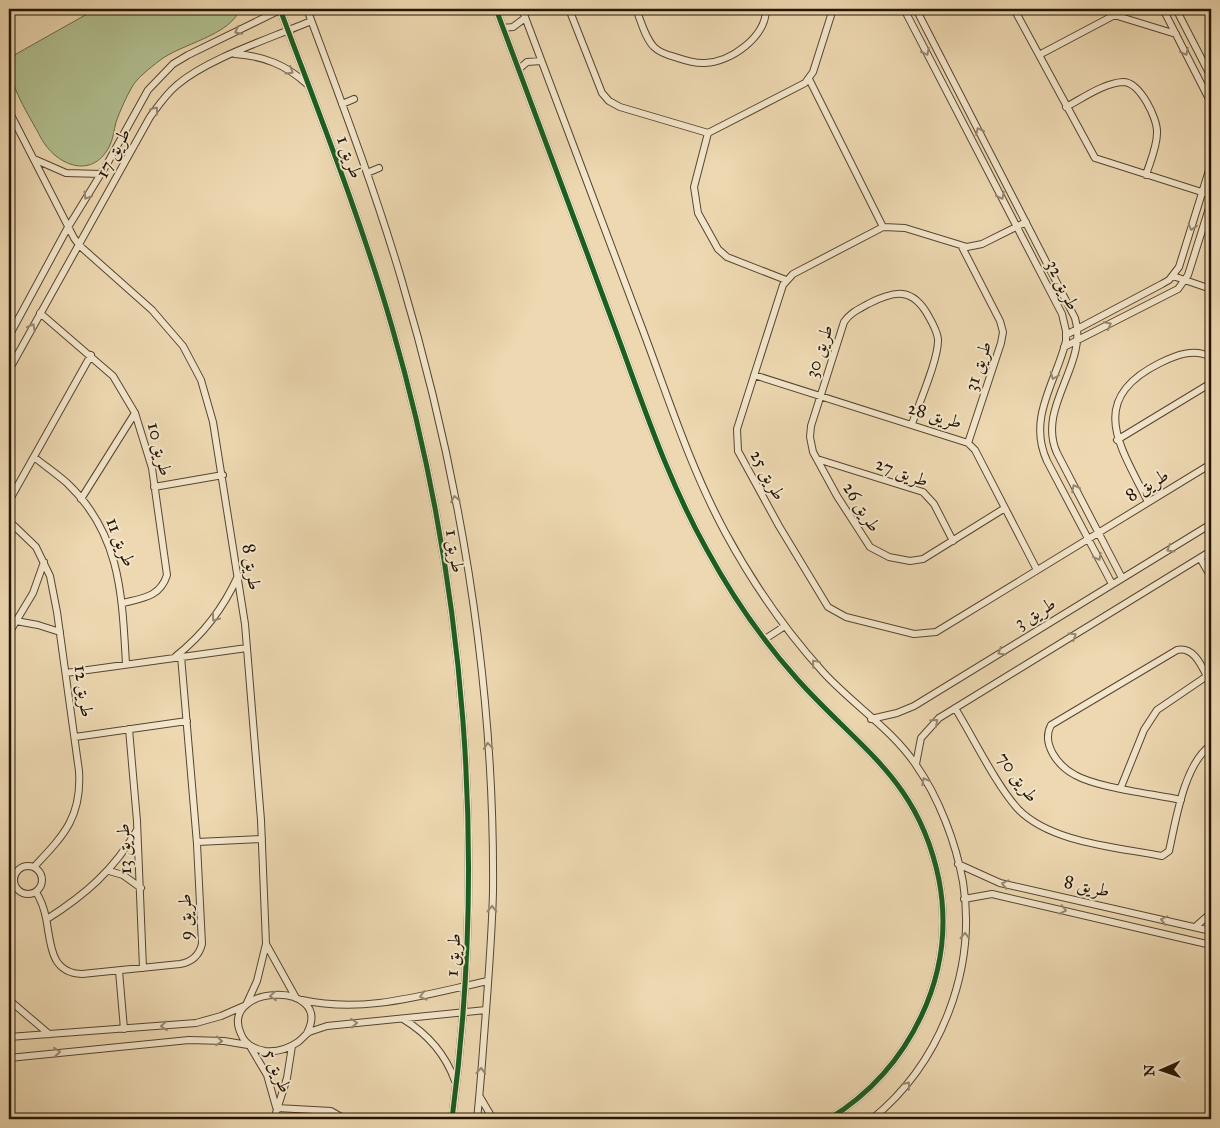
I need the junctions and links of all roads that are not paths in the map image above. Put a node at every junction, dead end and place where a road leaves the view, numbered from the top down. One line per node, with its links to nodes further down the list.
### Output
1 (281, 9): 19 (street, طريق 1); 37 (street, طريق 17, one-way to 37)
2 (307, 9): 17 (street, طريق 1)
3 (496, 9): 18 (street)
4 (522, 9): 16 (street)
5 (569, 9): 33 (street)
6 (636, 9): 7 (street)
7 (766, 9)
8 (833, 9): 26 (street)
9 (904, 9): 45 (street, طريق 32, one-way to 45)
10 (916, 9): 43 (street, طريق 32, one-way to 10)
11 (1014, 9): 22 (street)
12 (1126, 9): 15 (street)
13 (1163, 9): 20 (street)
14 (1176, 9): 25 (street)
15 (1115, 12): 20 (street); 22 (street)
16 (525, 18): 18 (street); 23 (street)
17 (311, 21): 19 (street, طريق 17); 30 (street, طريق 1)
18 (503, 28): 24 (street)
19 (288, 31): 21 (street, طريق 17); 27 (street, طريق 1)
20 (1176, 34): 29 (street, one-way to 29)
21 (234, 54): 27 (street, one-way to 27); 47 (street, طريق 17, one-way to 21)
22 (1039, 55): 31 (street)
23 (541, 61): 24 (street); 93 (street)
24 (519, 69): 96 (street)
25 (1211, 77)
26 (809, 79): 33 (street); 44 (street)
27 (309, 86): 132 (street, طريق 1)
28 (354, 100): 30 (street)
29 (1211, 103)
30 (342, 104): 38 (street, طريق 1)
31 (1066, 107): 39 (street); 39 (street)
32 (9, 111): 34 (street, طريق 8)
33 (708, 133): 50 (street)
34 (34, 159): 37 (street); 46 (street, طريق 8)
35 (1211, 164): 40 (street)
36 (379, 168): 38 (street)
37 (101, 174): 46 (street, طريق 17, one-way to 46)
38 (367, 174): 131 (street, طريق 1, one-way to 38)
39 (1146, 175): 40 (street)
40 (1203, 192): 41 (street); 49 (street, one-way to 49)
41 (1211, 195)
42 (1211, 202): 51 (street)
43 (1026, 222): 45 (street); 54 (street, طريق 32)
44 (883, 227): 48 (street); 50 (street)
45 (1017, 227): 48 (street); 55 (street, طريق 32)
46 (67, 229): 47 (street, طريق 8); 56 (street, طريق 17)
47 (80, 246): 53 (street, طريق 17); 72 (street, طريق 8)
48 (962, 247): 68 (street, طريق 31)
49 (1173, 276): 51 (street); 54 (street)
50 (786, 280): 62 (street, طريق 25)
51 (1185, 281): 52 (street); 57 (street, one-way to 51)
52 (1211, 289)
53 (40, 313): 59 (street, طريق 10); 61 (street, طريق 17, one-way to 53)
54 (1078, 330): 55 (street); 57 (street, طريق 32)
55 (1066, 335): 58 (street, طريق 32)
56 (9, 336)
57 (1078, 341): 58 (street); 80 (street, طريق 32, one-way to 57)
58 (1064, 347): 81 (street, طريق 32, one-way to 81)
59 (91, 355): 65 (street, طريق 10); 69 (street)
60 (1211, 357): 67 (street)
61 (9, 370)
62 (754, 375): 64 (street, طريق 28); 86 (street, طريق 25)
63 (1211, 383): 67 (street)
64 (820, 395): 66 (street, طريق 28); 66 (street, طريق 30); 70 (street, طريق 26)
65 (136, 412): 73 (street, طريق 10); 74 (street)
66 (912, 424): 68 (street, طريق 28)
67 (1117, 440): 76 (street)
68 (968, 443): 77 (street, طريق 28)
69 (34, 457): 74 (street, طريق 11); 75 (street)
70 (817, 459): 82 (street, طريق 27); 82 (street, طريق 26)
71 (1211, 464): 76 (street, طريق 8)
72 (223, 475): 73 (street); 87 (street, طريق 8)
73 (154, 487): 91 (street, طريق 10)
74 (81, 499): 91 (street, طريق 11)
75 (9, 501)
76 (1148, 502): 80 (street, طريق 8)
77 (1005, 508): 82 (street, طريق 26); 86 (street, طريق 28)
78 (9, 521): 85 (street, طريق 12)
79 (1211, 524): 89 (street, طريق 3, one-way to 89)
80 (1098, 532): 81 (street, طريق 25); 89 (street, طريق 32)
81 (1088, 538): 86 (street, طريق 25); 90 (street, طريق 32, one-way to 90)
82 (953, 541)
83 (1211, 551): 84 (street)
84 (1200, 558): 88 (street); 103 (street, one-way to 84)
85 (44, 562): 92 (street); 94 (street, طريق 12)
86 (1037, 570)
87 (238, 575): 97 (street, طريق 8); 98 (street, one-way to 98)
88 (1211, 577)
89 (1122, 578): 90 (street, طريق 3)
90 (1112, 584): 104 (street, طريق 3, one-way to 104)
91 (123, 603): 99 (street, طريق 11)
92 (16, 621): 94 (street); 95 (street)
93 (785, 626): 96 (street); 104 (street, one-way to 93)
94 (60, 632): 100 (street, طريق 12)
95 (9, 633)
96 (766, 639): 156 (street)
97 (247, 648): 98 (street); 113 (street, طريق 8)
98 (178, 656): 99 (street); 105 (street, طريق 9)
99 (126, 664): 100 (street)
100 (66, 673): 107 (street, طريق 12)
101 (1207, 676): 102 (street); 110 (street); 110 (street)
102 (1211, 684)
103 (955, 708): 109 (street, one-way to 103); 111 (street, طريق 70)
104 (871, 720): 109 (street)
105 (187, 721): 106 (street); 114 (street, طريق 9)
106 (129, 729): 107 (street); 112 (street, طريق 13)
107 (75, 737): 116 (street, طريق 12)
108 (1211, 744): 111 (street)
109 (916, 764): 115 (street, one-way to 109)
110 (1121, 787): 111 (street)
111 (1181, 800)
112 (138, 829): 117 (street); 119 (street, طريق 13)
113 (262, 839): 114 (street); 127 (street, طريق 8)
114 (197, 842): 129 (street, طريق 9)
115 (958, 864): 122 (street); 125 (street, طريق 8, one-way to 115)
116 (34, 867): 118 (street); 121 (street)
117 (109, 871): 119 (street); 124 (street)
118 (16, 885): 120 (street); 121 (street)
119 (141, 888): 129 (street, طريق 13)
120 (9, 891)
121 (36, 892): 124 (street, طريق 9)
122 (964, 898): 128 (street, طريق 8, one-way to 128); 157 (street, one-way to 122)
123 (1211, 912): 125 (street)
124 (46, 919): 130 (street, طريق 9)
125 (1195, 927): 126 (street, طريق 8)
126 (1211, 931)
127 (266, 944): 133 (street, طريق 8); 135 (street, طريق 8)
128 (1211, 945)
129 (143, 968): 130 (street, طريق 9)
130 (119, 971): 139 (street)
131 (488, 981): 132 (street); 136 (street, طريق 1)
132 (465, 986): 133 (street, one-way to 133); 137 (street, طريق 1)
133 (297, 998): 135 (street, one-way to 135); 140 (street)
134 (9, 1000): 141 (street)
135 (246, 1005): 139 (street, one-way to 139); 143 (street)
136 (486, 1010): 137 (street); 147 (street, طريق 1, one-way to 136)
137 (462, 1012): 138 (street); 146 (street, طريق 1)
138 (403, 1019): 140 (street, one-way to 138); 146 (street)
139 (124, 1029): 141 (street)
140 (307, 1033): 144 (street)
141 (49, 1034): 142 (street)
142 (9, 1037)
143 (249, 1045): 144 (street); 145 (street, one-way to 143); 148 (street, طريق 5)
144 (292, 1046): 148 (street, طريق 5)
145 (9, 1058)
146 (456, 1084): 153 (street, طريق 1)
147 (480, 1097): 154 (street, طريق 1); 155 (street)
148 (277, 1108): 151 (street, طريق 5); 152 (street)
149 (146, 1119): 150 (street)
150 (156, 1119)
151 (274, 1119)
152 (345, 1119)
153 (452, 1119)
154 (476, 1119)
155 (493, 1119)
156 (829, 1119)
157 (872, 1119)

